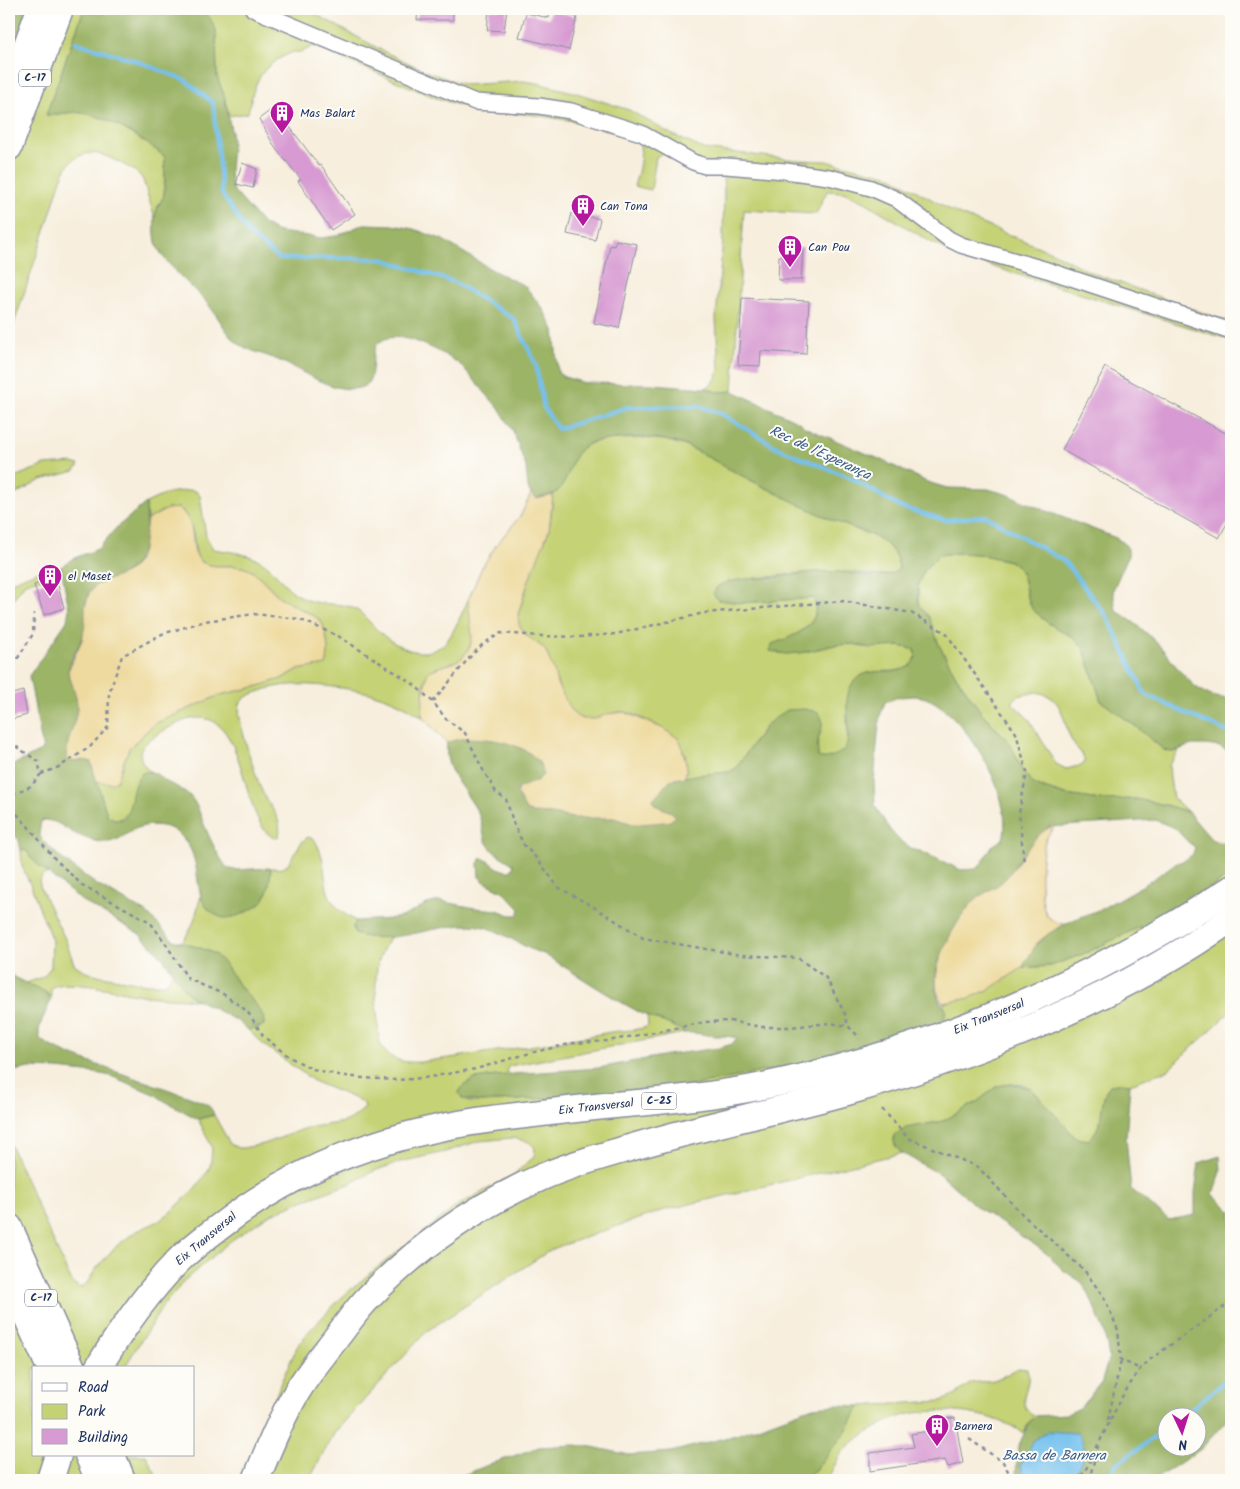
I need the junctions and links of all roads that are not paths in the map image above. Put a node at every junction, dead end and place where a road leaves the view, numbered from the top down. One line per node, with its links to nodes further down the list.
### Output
1 (40, 9): 4 (highway, C-17)
2 (60, 9): 5 (highway, C-17)
3 (253, 9): 6 (street)
4 (9, 95)
5 (9, 148)
6 (1231, 331)
7 (1231, 889): 13 (highway, Eix Transversal / C-25)
8 (1231, 919): 18 (highway)
9 (9, 1227): 12 (highway, C-17)
10 (9, 1277): 11 (highway, C-17)
11 (49, 1366)
12 (71, 1366)
13 (99, 1366)
14 (88, 1456): 16 (highway)
15 (112, 1456): 17 (highway)
16 (99, 1480)
17 (122, 1480)
18 (256, 1480)

